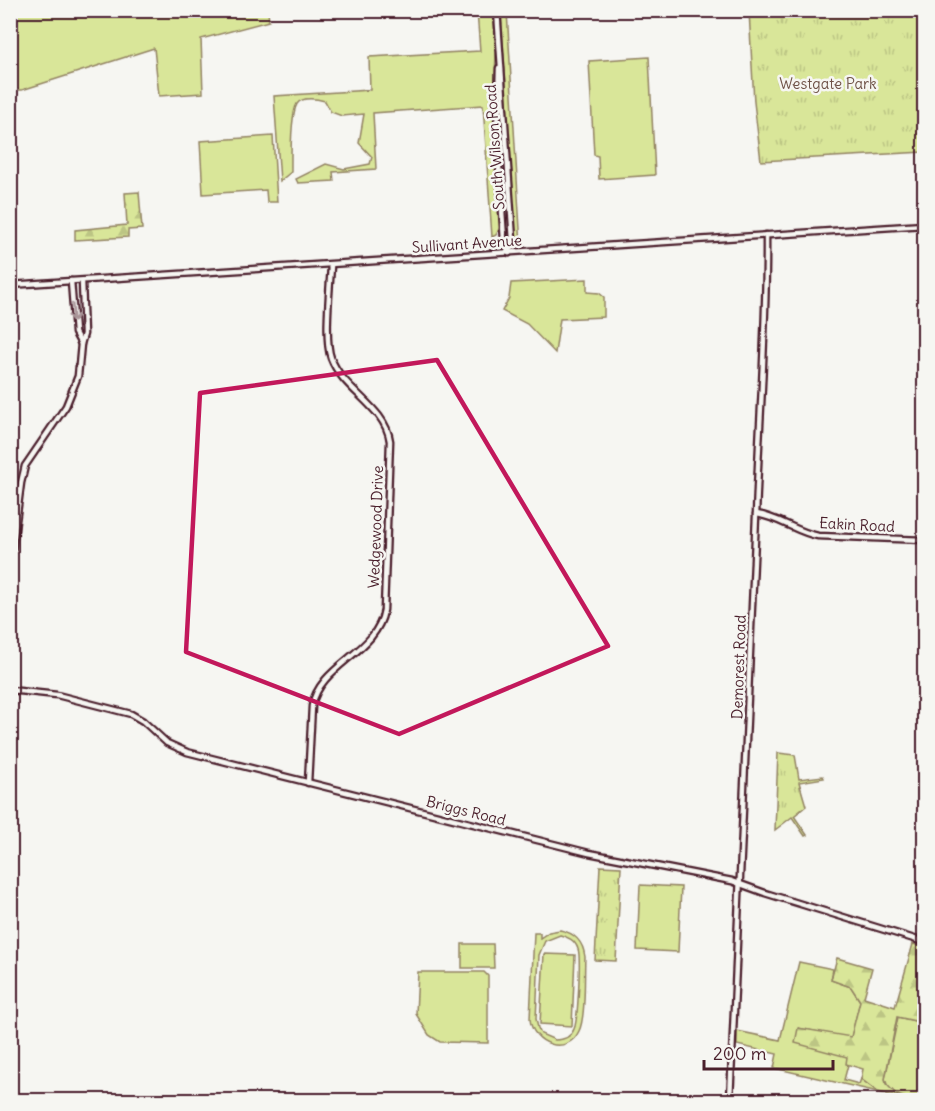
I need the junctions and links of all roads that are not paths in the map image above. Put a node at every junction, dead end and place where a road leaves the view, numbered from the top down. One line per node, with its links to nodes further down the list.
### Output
1 (497, 10): 2 (street, South Wilson Road)
2 (500, 54): 5 (street, South Wilson Road); 5 (street, South Wilson Road)
3 (924, 225): 4 (street, Sullivant Avenue)
4 (766, 235): 5 (street, Sullivant Avenue); 11 (street, Demorest Road)
5 (509, 253): 6 (street, Sullivant Avenue)
6 (331, 265): 8 (street, Sullivant Avenue); 15 (street, Wedgewood Drive)
7 (71, 281): 8 (street, Sullivant Avenue); 9 (street, Sullivant Avenue); 10 (street, one-way to 10)
8 (82, 281): 10 (street)
9 (10, 285)
10 (81, 344): 13 (street)
11 (756, 514): 12 (street, Eakin Road); 16 (street, Demorest Road)
12 (924, 540)
13 (10, 567)
14 (10, 690): 15 (street, Briggs Road)
15 (308, 783): 16 (street, Briggs Road)
16 (741, 885): 17 (street, Briggs Road); 18 (street, Demorest Road)
17 (924, 942)
18 (730, 1101)

